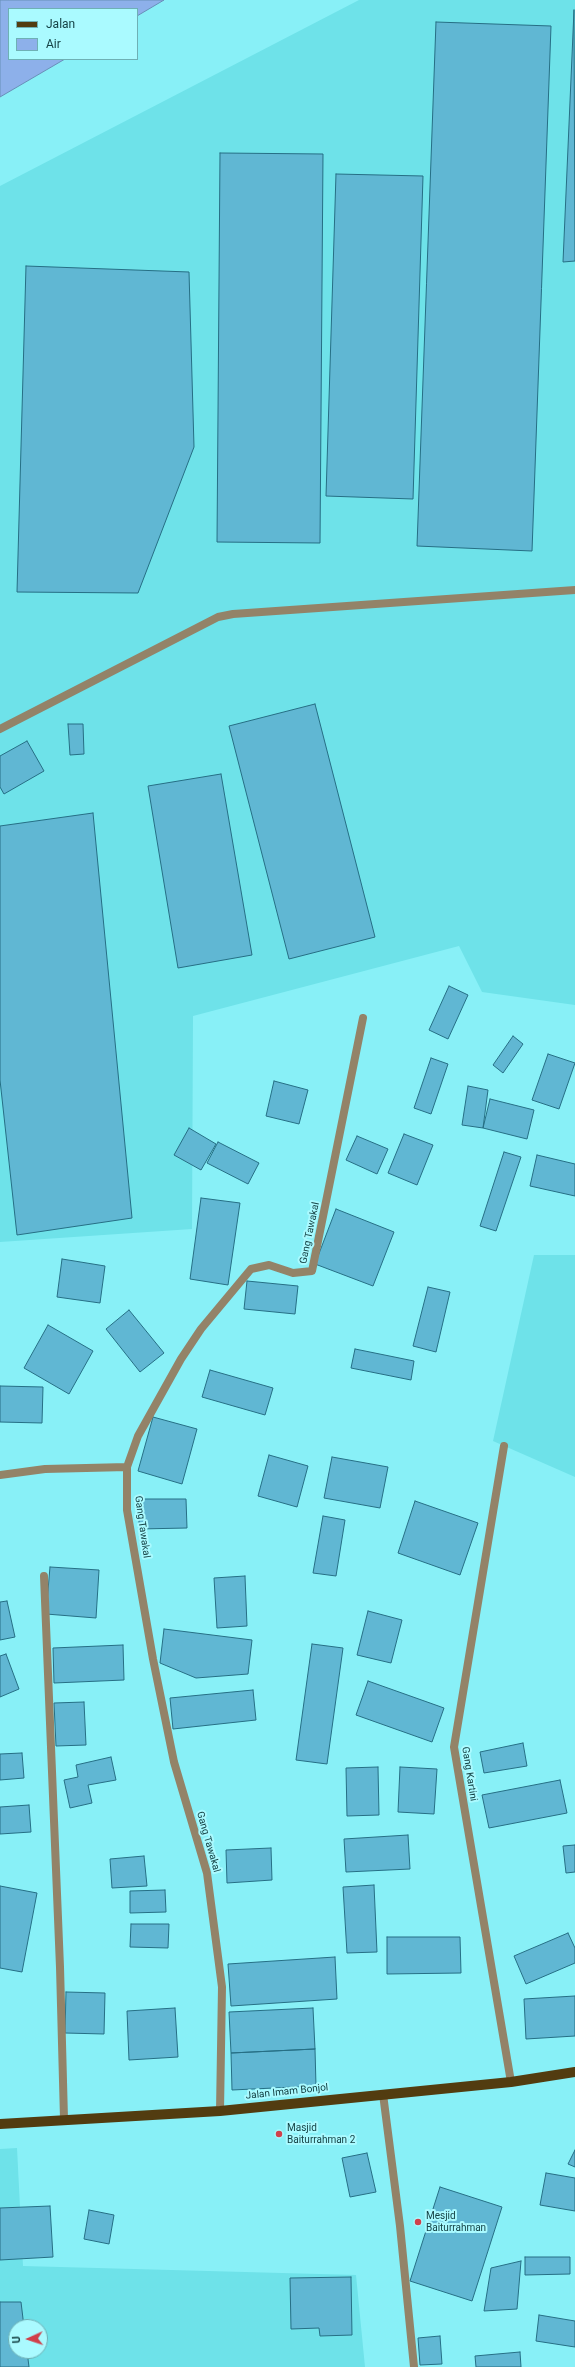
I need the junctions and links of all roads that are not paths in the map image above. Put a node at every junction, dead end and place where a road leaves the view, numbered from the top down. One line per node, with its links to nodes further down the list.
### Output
1 (575, 590): 2 (street)
2 (0, 729)
3 (362, 1018): 5 (street, Gang Tawakal)
4 (504, 1446): 9 (street, Gang Kartini)
5 (127, 1467): 6 (street); 11 (street, Gang Tawakal)
6 (0, 1475)
7 (44, 1576): 12 (street)
8 (575, 2072): 9 (main road, Jalan Imam Bonjol)
9 (511, 2082): 10 (main road, Jalan Imam Bonjol)
10 (383, 2094): 11 (main road, Jalan Imam Bonjol); 14 (street)
11 (220, 2111): 12 (main road, Jalan Imam Bonjol)
12 (64, 2120): 13 (main road, Jalan Imam Bonjol)
13 (0, 2124)
14 (414, 2367)

